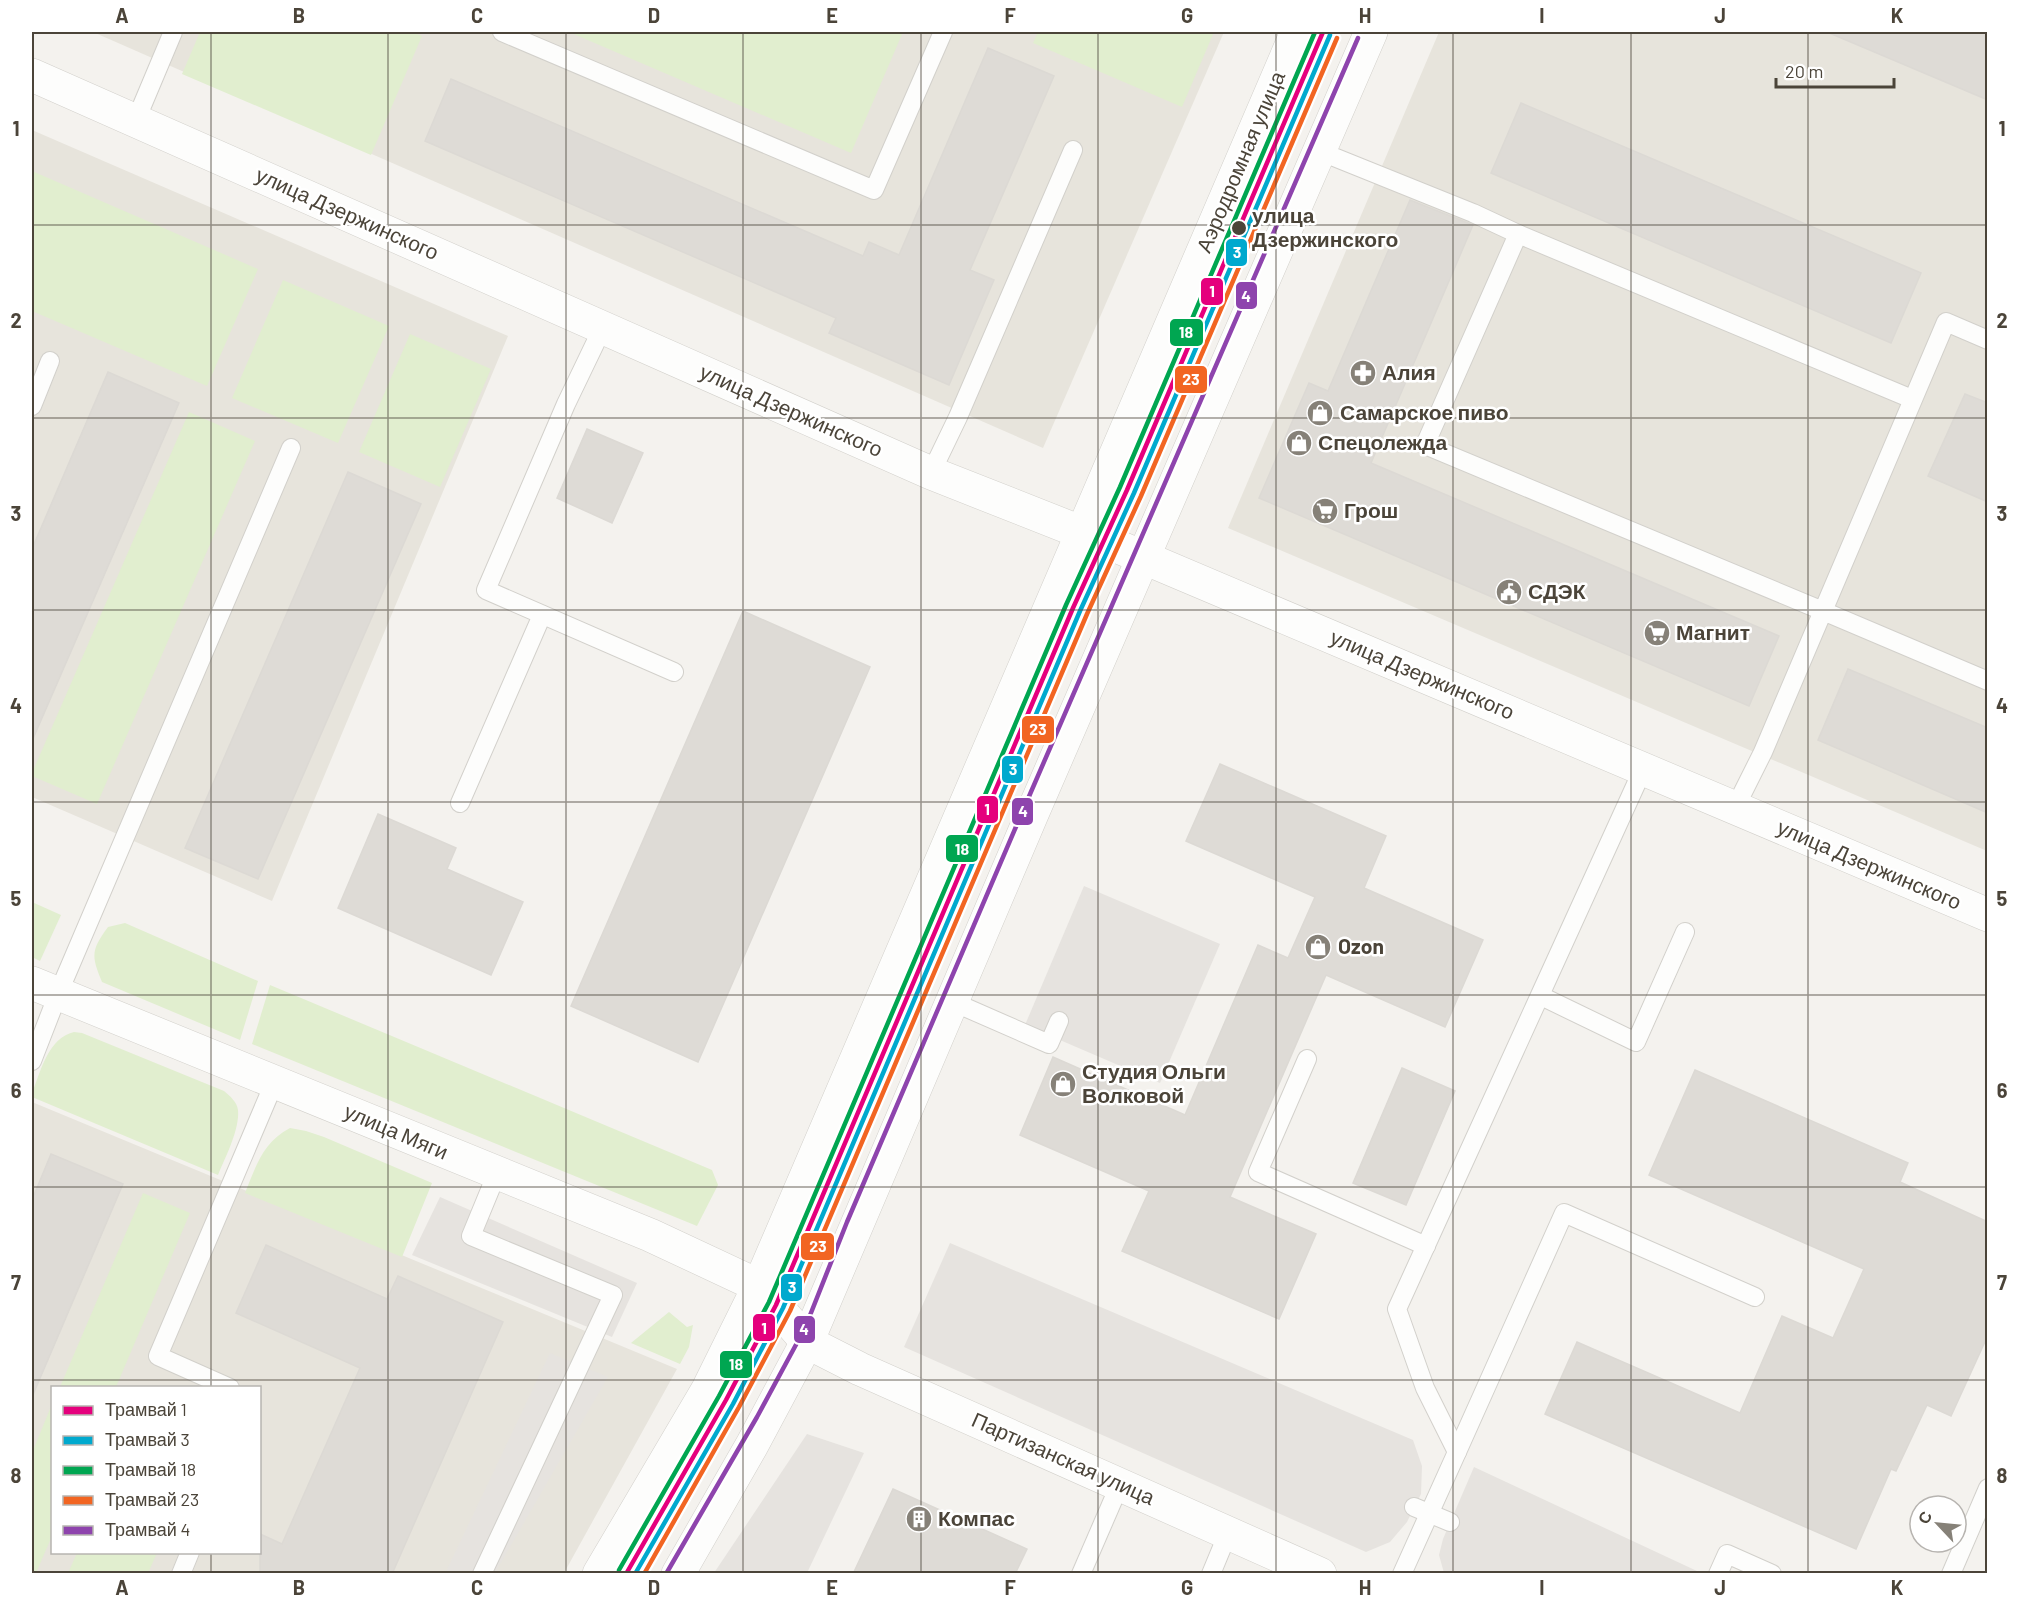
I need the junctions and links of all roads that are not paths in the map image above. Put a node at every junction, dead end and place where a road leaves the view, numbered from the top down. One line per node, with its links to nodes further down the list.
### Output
1 (173, 32): 7 (lane)
2 (502, 32): 3 (lane)
3 (943, 32)
4 (1297, 32): 18 (street, Аэродромная улица)
5 (1371, 32): 9 (street)
6 (32, 75): 7 (street, улица Дзержинского)
7 (136, 120): 11 (street, улица Дзержинского)
8 (1073, 150): 17 (lane)
9 (1319, 151): 10 (lane); 19 (street)
10 (1518, 234): 14 (lane); 20 (lane)
11 (603, 327): 17 (street, улица Дзержинского); 21 (lane)
12 (1988, 340): 14 (lane)
13 (50, 361): 15 (lane)
14 (1912, 399): 20 (lane)
15 (32, 406)
16 (291, 448): 29 (lane)
17 (931, 473): 18 (street, улица Дзержинского)
18 (1083, 532): 19 (street, улица Дзержинского); 38 (street, Аэродромная улица)
19 (1144, 558): 24 (street, улица Дзержинского); 31 (street)
20 (1823, 612): 23 (lane); 26 (lane)
21 (543, 615): 22 (lane); 25 (lane)
22 (675, 672)
23 (1988, 681)
24 (1643, 769): 26 (street, улица Дзержинского); 30 (lane)
25 (460, 803)
26 (1735, 808): 27 (street, улица Дзержинского)
27 (1988, 915)
28 (1685, 932): 30 (lane)
29 (45, 988): 34 (lane); 35 (street, улица Мяги)
30 (1541, 996): 37 (lane)
31 (953, 1002): 32 (lane); 40 (street)
32 (1059, 1021)
33 (1307, 1059): 37 (lane)
34 (32, 1061)
35 (275, 1081): 36 (street, улица Мяги); 41 (lane)
36 (497, 1173): 38 (street, улица Мяги); 50 (lane)
37 (1426, 1246): 42 (lane)
38 (759, 1286): 40 (street, Партизанская улица); 51 (street)
39 (1755, 1297): 42 (lane)
40 (807, 1342): 43 (street, Партизанская улица); 52 (street)
41 (226, 1386)
42 (1457, 1452): 45 (lane)
43 (1120, 1485): 47 (street, Партизанская улица); 53 (lane)
44 (1988, 1488): 59 (lane)
45 (1422, 1510): 46 (lane); 56 (lane)
46 (1450, 1522)
47 (1228, 1533): 54 (lane); 55 (street, Партизанская улица)
48 (189, 1554): 49 (lane)
49 (181, 1574)
50 (482, 1574)
51 (599, 1574)
52 (678, 1574)
53 (1082, 1574)
54 (1211, 1574)
55 (1320, 1574)
56 (1402, 1574)
57 (1718, 1574): 58 (lane)
58 (1772, 1574)
59 (1951, 1574)

